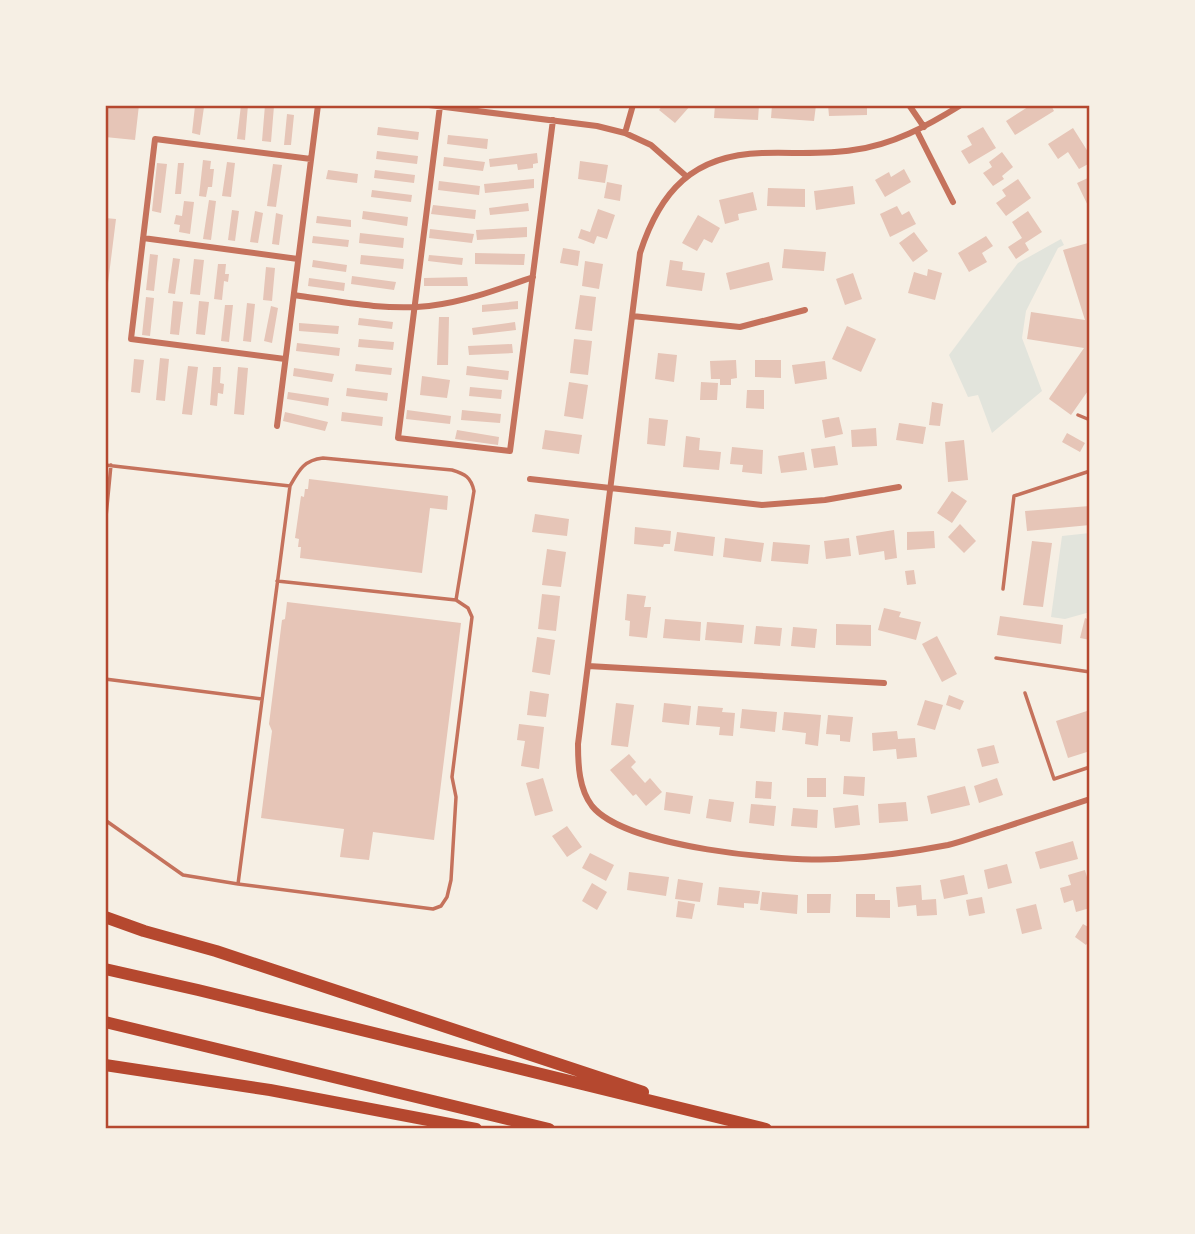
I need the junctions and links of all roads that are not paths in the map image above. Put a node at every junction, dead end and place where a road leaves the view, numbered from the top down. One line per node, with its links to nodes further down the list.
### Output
1 (318, 105): 10 (street)
2 (429, 105): 6 (street)
3 (633, 105): 9 (street)
4 (909, 105): 8 (street)
5 (961, 105): 8 (street)
6 (440, 106): 7 (street); 17 (street)
7 (553, 120): 9 (street); 15 (street)
8 (921, 129): 11 (street); 12 (street)
9 (625, 133): 11 (street)
10 (311, 159): 13 (street); 14 (street)
11 (686, 176): 19 (street)
12 (953, 202)
13 (143, 239): 14 (street); 20 (street)
14 (298, 259): 16 (street)
15 (533, 277): 17 (street); 17 (street)
16 (294, 295): 17 (street); 20 (street)
17 (414, 307)
18 (805, 310): 19 (street)
19 (632, 316): 30 (street)
20 (285, 359): 23 (street)
21 (1078, 415): 22 (lane)
22 (1090, 420)
23 (277, 426)
24 (105, 465): 25 (lane)
25 (111, 465): 28 (lane); 31 (lane)
26 (1090, 471): 34 (lane)
27 (530, 479): 30 (street)
28 (290, 486): 33 (lane); 35 (lane)
29 (899, 487): 30 (street)
30 (609, 488): 37 (street)
31 (106, 507): 32 (lane)
32 (105, 527)
33 (277, 581): 35 (lane); 42 (lane)
34 (1003, 589)
35 (456, 600): 46 (lane)
36 (996, 658): 38 (lane)
37 (588, 666): 40 (street); 44 (street)
38 (1090, 672)
39 (105, 679): 42 (lane)
40 (884, 682)
41 (1025, 693): 43 (lane)
42 (262, 699): 46 (lane)
43 (1090, 766)
44 (1090, 799)
45 (105, 820): 46 (lane)
46 (238, 884)
47 (105, 917): 49 (highway)
48 (105, 924): 49 (highway)
49 (144, 931): 53 (highway)
50 (105, 969): 53 (highway)
51 (105, 1022): 55 (highway)
52 (105, 1066): 54 (highway)
53 (706, 1115): 56 (highway)
54 (477, 1129)
55 (549, 1129)
56 (766, 1129)

